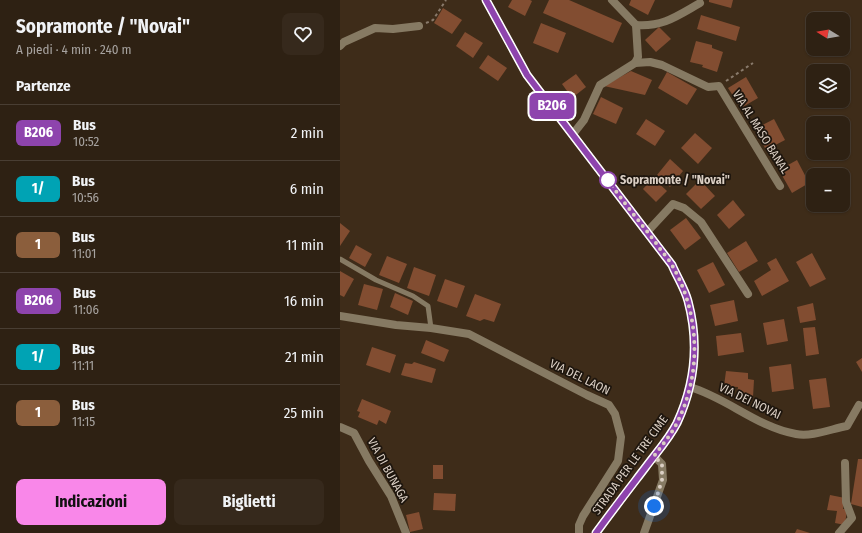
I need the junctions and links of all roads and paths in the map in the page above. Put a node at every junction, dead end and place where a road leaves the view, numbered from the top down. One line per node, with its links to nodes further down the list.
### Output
1 (446, 0): 6 (path)
2 (486, 0): 11 (main road, STRADA PER LE TRE CIME)
3 (612, 0): 5 (street)
4 (700, 3): 5 (street)
5 (636, 24): 8 (street)
6 (419, 26): 7 (street)
7 (340, 46)
8 (635, 63): 10 (street, VIA AL MASO BANAL); 11 (street)
9 (753, 63): 10 (path)
10 (719, 86): 12 (street, VIA AL MASO BANAL)
11 (573, 134): 13 (main road, STRADA PER LE TRE CIME)
12 (780, 186)
13 (647, 232): 15 (street); 18 (main road, STRADA PER LE TRE CIME)
14 (340, 259): 17 (lane)
15 (748, 294)
16 (340, 316): 17 (street, VIA DEL LAON)
17 (431, 328): 24 (street, VIA DEL LAON)
18 (690, 387): 19 (street, VIA DEI NOVAI); 21 (main road, STRADA PER LE TRE CIME)
19 (859, 405)
20 (340, 427): 23 (street, VIA DI BUNAGA)
21 (654, 456): 25 (main road, STRADA PER LE TRE CIME); 26 (street)
22 (846, 463): 27 (street)
23 (406, 533)
24 (579, 533)
25 (596, 533)
26 (644, 533)
27 (839, 533)

